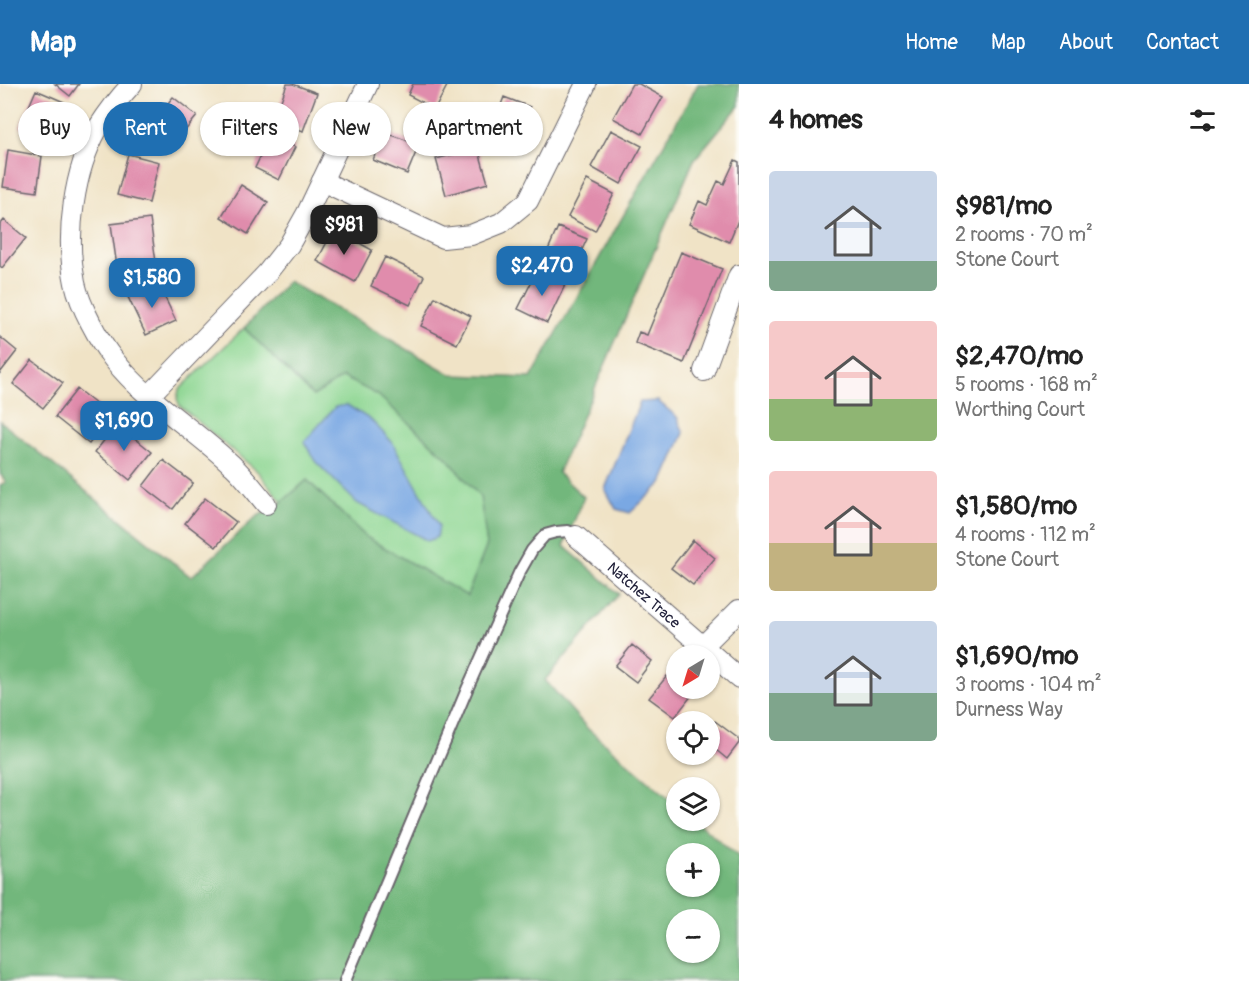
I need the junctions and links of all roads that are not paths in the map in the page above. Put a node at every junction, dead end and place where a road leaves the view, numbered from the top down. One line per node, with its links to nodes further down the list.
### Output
1 (132, 84): 7 (street)
2 (368, 84): 4 (street)
3 (586, 84): 4 (street)
4 (322, 181): 7 (street)
5 (739, 275): 6 (street)
6 (704, 371)
7 (149, 396): 8 (street)
8 (266, 504)
9 (576, 536): 11 (street, Natchez Trace); 15 (lane)
10 (739, 610): 12 (street)
11 (702, 645)
12 (704, 645)
13 (720, 661): 14 (street, Natchez Trace)
14 (739, 678)
15 (345, 981)

